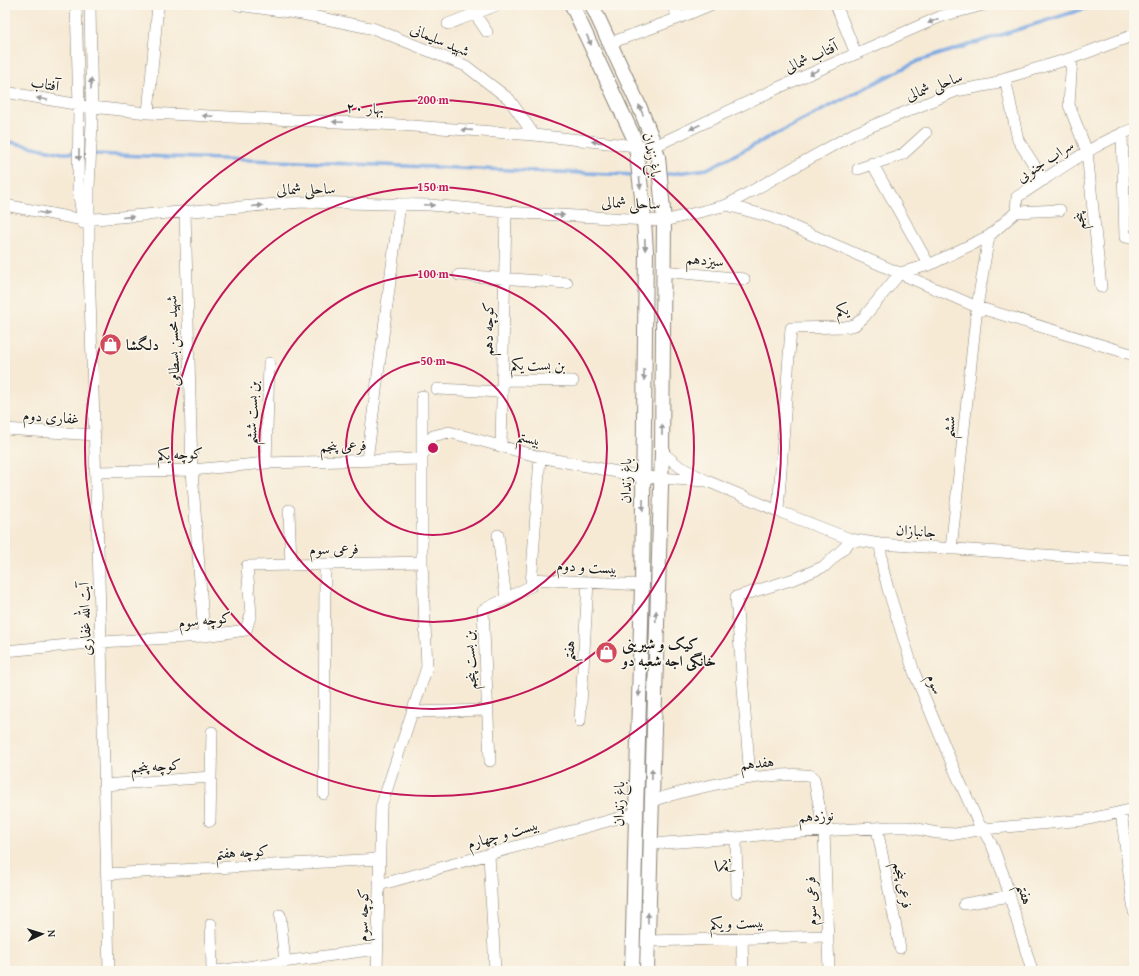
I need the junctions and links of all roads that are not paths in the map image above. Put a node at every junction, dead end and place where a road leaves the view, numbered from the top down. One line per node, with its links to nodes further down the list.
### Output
1 (76, 5): 22 (street)
2 (90, 5): 23 (street, one-way to 2)
3 (158, 5): 24 (street)
4 (238, 5): 28 (street, شهید سلیمانی)
5 (498, 5): 12 (street)
6 (572, 5): 30 (main road, باغ زندان, one-way to 30)
7 (592, 5): 17 (main road, باغ زندان)
8 (672, 5): 13 (street)
9 (710, 5): 13 (street)
10 (836, 5): 18 (street)
11 (983, 5): 18 (street, آفتاب شمالی, one-way to 18)
12 (474, 9): 14 (street); 15 (street)
13 (679, 18): 17 (street)
14 (448, 24)
15 (487, 32)
16 (1134, 35): 19 (street, ساحلی شمالی)
17 (610, 43): 29 (main road, باغ زندان, one-way to 17)
18 (856, 54): 29 (street, آفتاب شمالی, one-way to 29)
19 (1072, 58): 20 (street, ساحلی شمالی); 31 (street)
20 (1005, 78): 34 (street); 38 (street, ساحلی شمالی)
21 (5, 92): 22 (street, آفتاب, one-way to 21)
22 (79, 105): 23 (street, آفتاب); 35 (street, one-way to 35)
23 (92, 107): 24 (street, بهار ۲۰); 35 (street)
24 (148, 113): 28 (street, بهار ۲۰, one-way to 24)
25 (1134, 129): 27 (street, سراب جنوبی)
26 (926, 133): 32 (street)
27 (1122, 133): 31 (street, سراب جنوبی); 47 (street)
28 (534, 135): 30 (street, بهار ۲۰, one-way to 28)
29 (656, 151): 30 (street, بهار ۲۰); 45 (main road, باغ زندان)
30 (636, 152): 43 (main road, باغ زندان, one-way to 43)
31 (1087, 152): 34 (street, سراب جنوبی); 55 (street, پنجم)
32 (872, 163): 33 (street); 48 (street)
33 (858, 169)
34 (1044, 180): 42 (street, سراب جنوبی)
35 (84, 188): 44 (street, آیت الله غفاری)
36 (400, 204): 40 (street, ساحلی شمالی, one-way to 36); 41 (street, ساحلی شمالی, one-way to 41); 70 (street)
37 (5, 205): 44 (street, ساحلی شمالی, one-way to 44)
38 (727, 205): 45 (street, ساحلی شمالی); 50 (street)
39 (1060, 210): 42 (street)
40 (185, 212): 44 (street, ساحلی شمالی, one-way to 40); 72 (street, شهید محسن بسطامی)
41 (506, 212): 43 (street, ساحلی شمالی, one-way to 43); 52 (street, کوچه دهم)
42 (1016, 212): 46 (street)
43 (644, 213): 45 (street, ساحلی شمالی); 74 (main road, باغ زندان, one-way to 74)
44 (86, 220): 65 (street, آیت الله غفاری)
45 (664, 221): 49 (main road, باغ زندان)
46 (989, 236): 48 (street); 56 (street)
47 (1134, 238)
48 (929, 264): 50 (street)
49 (663, 271): 53 (street, سیزدهم); 67 (main road, باغ زندان, one-way to 49)
50 (900, 274): 56 (street); 78 (street, یکم)
51 (459, 275): 52 (street)
52 (504, 279): 54 (street); 59 (street, کوچه دهم)
53 (744, 279)
54 (567, 283)
55 (1101, 287)
56 (977, 307): 57 (street); 82 (street, ششم)
57 (1134, 355)
58 (268, 363): 71 (street, بن بست ششم)
59 (502, 380): 60 (street, بن بست یکم); 62 (street, کوچه دهم)
60 (572, 381)
61 (437, 389): 62 (street)
62 (502, 392): 66 (street, کوچه دهم)
63 (422, 396): 69 (street, کوچه سوم)
64 (5, 429): 65 (street, غفاری دوم)
65 (94, 435): 73 (street, آیت الله غفاری)
66 (501, 446): 68 (street, بیستم); 69 (street, بیستم)
67 (662, 452): 75 (main road, باغ زندان); 76 (street, جانبازان)
68 (540, 457): 74 (street, بیستم); 88 (street)
69 (421, 458): 70 (street, فرعی پنجم); 84 (street, کوچه سوم)
70 (367, 460): 71 (street, فرعی پنجم)
71 (266, 463): 72 (street, کوچه یکم)
72 (192, 470): 73 (street, کوچه یکم); 92 (street, شهید محسن بسطامی)
73 (96, 472): 93 (street, آیت الله غفاری)
74 (643, 477): 75 (street, جانبازان); 90 (main road, باغ زندان, one-way to 90)
75 (661, 479): 76 (street, جانبازان); 104 (main road, باغ زندان, one-way to 75)
76 (707, 481): 78 (street, جانبازان)
77 (288, 510): 86 (street)
78 (778, 511): 80 (street, جانبازان)
79 (498, 535): 91 (street)
80 (850, 539): 81 (street, جانبازان); 101 (street)
81 (880, 544): 82 (street, جانبازان); 110 (street, سوم)
82 (952, 549): 83 (street, جانبازان)
83 (1134, 561)
84 (422, 562): 85 (street, فرعی سوم); 96 (street, کوچه سوم)
85 (325, 564): 86 (street, فرعی سوم); 103 (street)
86 (291, 565): 87 (street, فرعی سوم)
87 (248, 566): 92 (street, کوچه سوم)
88 (531, 579): 89 (street, بیست و دوم); 91 (street)
89 (588, 582): 90 (street, بیست و دوم); 97 (street, هفتم)
90 (642, 585): 107 (main road, باغ زندان, one-way to 107)
91 (506, 599): 95 (street, بن بست پنجم)
92 (204, 636): 93 (street, کوچه سوم)
93 (101, 642): 94 (street, کوچه سوم); 102 (street, آیت الله غفاری)
94 (5, 651)
95 (488, 710): 96 (street); 99 (street, بن بست پنجم)
96 (412, 712): 115 (street, کوچه سوم)
97 (580, 721)
98 (212, 732): 100 (street)
99 (490, 761)
100 (211, 778): 102 (street, کوچه پنجم); 108 (street)
101 (750, 778): 104 (street, هفدهم); 111 (street, هفدهم)
102 (104, 785): 116 (street, آیت الله غفاری)
103 (324, 794)
104 (652, 801): 113 (main road, باغ زندان)
105 (1134, 809): 106 (street, نوزدهم)
106 (1121, 812): 110 (street, نوزدهم); 121 (street)
107 (636, 813): 114 (street, بیست و چهارم); 135 (main road, باغ زندان)
108 (210, 821)
109 (877, 828): 110 (street, نوزدهم); 111 (street, نوزدهم); 127 (street, فرعی پنجم)
110 (983, 829): 119 (street, هفتم)
111 (824, 831): 112 (street, نوزدهم); 124 (street, فرعی سوم)
112 (736, 838): 113 (street, نوزدهم); 118 (street, یکم)
113 (650, 844): 126 (main road, باغ زندان, one-way to 113)
114 (489, 854): 117 (street, بیست و چهارم); 134 (street)
115 (380, 859): 116 (street, کوچه هفتم); 117 (street, کوچه سوم)
116 (106, 874): 130 (street, آیت الله غفاری)
117 (379, 885): 128 (street, کوچه سوم)
118 (737, 893)
119 (1010, 896): 120 (street); 139 (street, هفتم)
120 (964, 904)
121 (1134, 912)
122 (280, 915): 129 (street)
123 (211, 924): 131 (street)
124 (828, 936): 125 (street, بیست و یکم); 138 (street, فرعی سوم)
125 (742, 938): 126 (street, بیست و یکم); 137 (street)
126 (648, 941): 136 (main road, باغ زندان)
127 (900, 948)
128 (378, 949): 129 (street); 133 (street, کوچه سوم)
129 (285, 962): 132 (street)
130 (109, 971)
131 (212, 971)
132 (217, 971)
133 (377, 971)
134 (495, 971)
135 (632, 971)
136 (647, 971)
137 (743, 971)
138 (829, 971)
139 (1032, 971)

